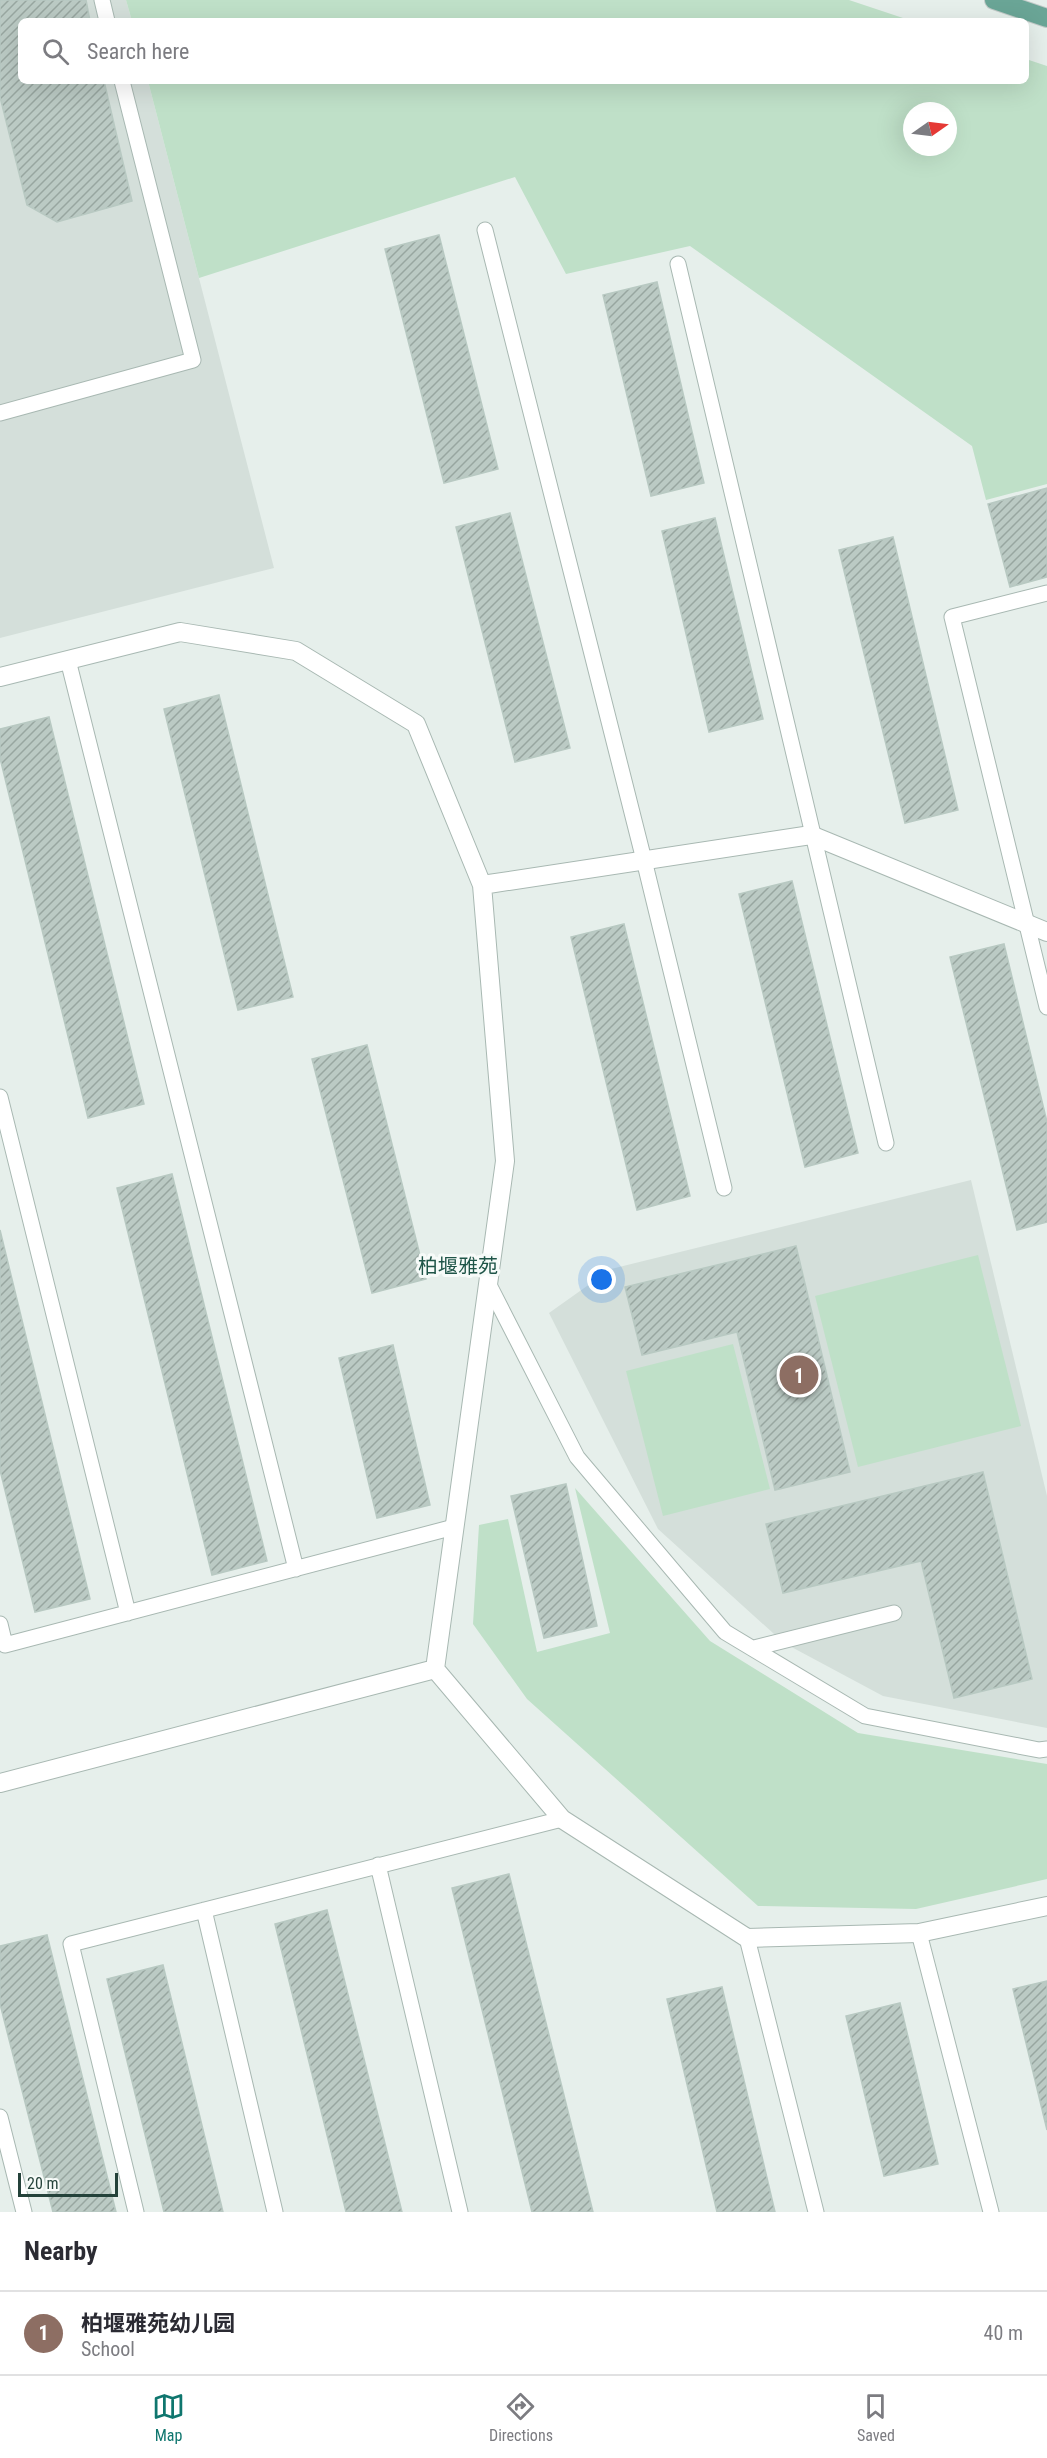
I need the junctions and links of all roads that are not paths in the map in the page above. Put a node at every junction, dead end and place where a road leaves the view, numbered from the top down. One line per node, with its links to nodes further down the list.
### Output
1 (102, 0): 3 (lane)
2 (994, 0): 4 (main road)
3 (106, 18)
4 (1047, 18)
5 (123, 84): 8 (lane)
6 (485, 230): 13 (lane)
7 (678, 264): 12 (lane)
8 (0, 412)
9 (1047, 593): 15 (lane)
10 (68, 660): 11 (street); 14 (street); 23 (lane)
11 (0, 677)
12 (811, 835): 13 (street); 15 (street); 19 (lane)
13 (644, 860): 14 (street); 20 (lane)
14 (482, 885): 21 (street)
15 (1026, 924): 16 (street); 17 (lane)
16 (1047, 932)
17 (1047, 1007)
18 (0, 1097): 24 (lane)
19 (886, 1143)
20 (724, 1188)
21 (488, 1283): 22 (street); 27 (lane)
22 (454, 1527): 23 (lane); 28 (street)
23 (296, 1569): 24 (lane)
24 (128, 1613): 26 (lane)
25 (894, 1613): 27 (lane)
26 (0, 1624)
27 (754, 1648): 29 (lane)
28 (435, 1669): 30 (street); 31 (street)
29 (1047, 1749)
30 (0, 1783)
31 (562, 1819): 32 (lane); 36 (street)
32 (378, 1865): 34 (lane); 41 (lane)
33 (1047, 1906): 35 (street)
34 (204, 1910): 39 (lane); 40 (lane)
35 (919, 1933): 36 (street); 43 (lane)
36 (747, 1938): 42 (lane)
37 (0, 2117): 38 (lane)
38 (24, 2212)
39 (136, 2212)
40 (275, 2212)
41 (460, 2212)
42 (816, 2212)
43 (991, 2212)

